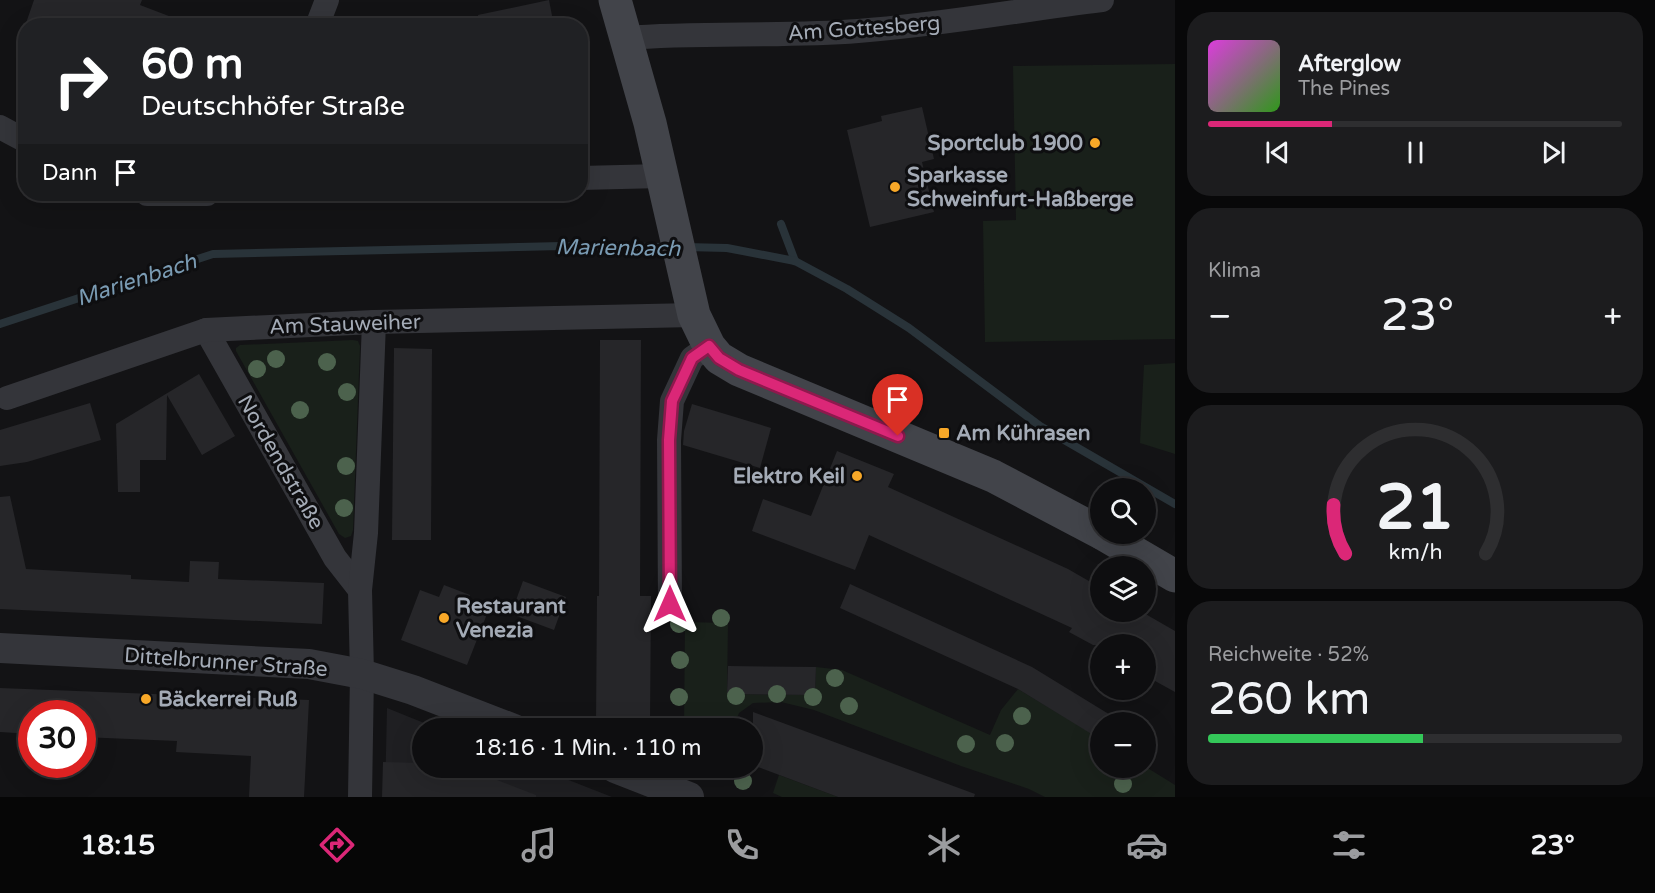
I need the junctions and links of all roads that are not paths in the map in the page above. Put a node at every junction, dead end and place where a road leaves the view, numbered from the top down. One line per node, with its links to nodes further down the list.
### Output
1 (327, 0): 4 (street)
2 (615, 0): 5 (main road)
3 (1102, 0): 5 (street, Am Gottesberg)
4 (320, 18)
5 (626, 38): 9 (main road)
6 (0, 128): 7 (street)
7 (18, 137)
8 (588, 179): 9 (street)
9 (665, 186): 10 (main road)
10 (691, 302): 11 (street, Am Stauweiher); 13 (main road)
11 (374, 322): 12 (street, Am Stauweiher); 18 (street)
12 (206, 330): 14 (street, Am Stauweiher); 18 (street, Nordendstraße)
13 (709, 346): 15 (main road); 19 (street)
14 (7, 398)
15 (1090, 527)
16 (1121, 544): 17 (main road)
17 (1175, 576)
18 (360, 590): 21 (street)
19 (670, 604)
20 (0, 648): 21 (street, Dittelbrunner Straße)
21 (362, 674): 22 (street, Dittelbrunner Straße); 24 (street)
22 (486, 718)
23 (640, 778): 25 (street)
24 (360, 797)
25 (688, 797)

